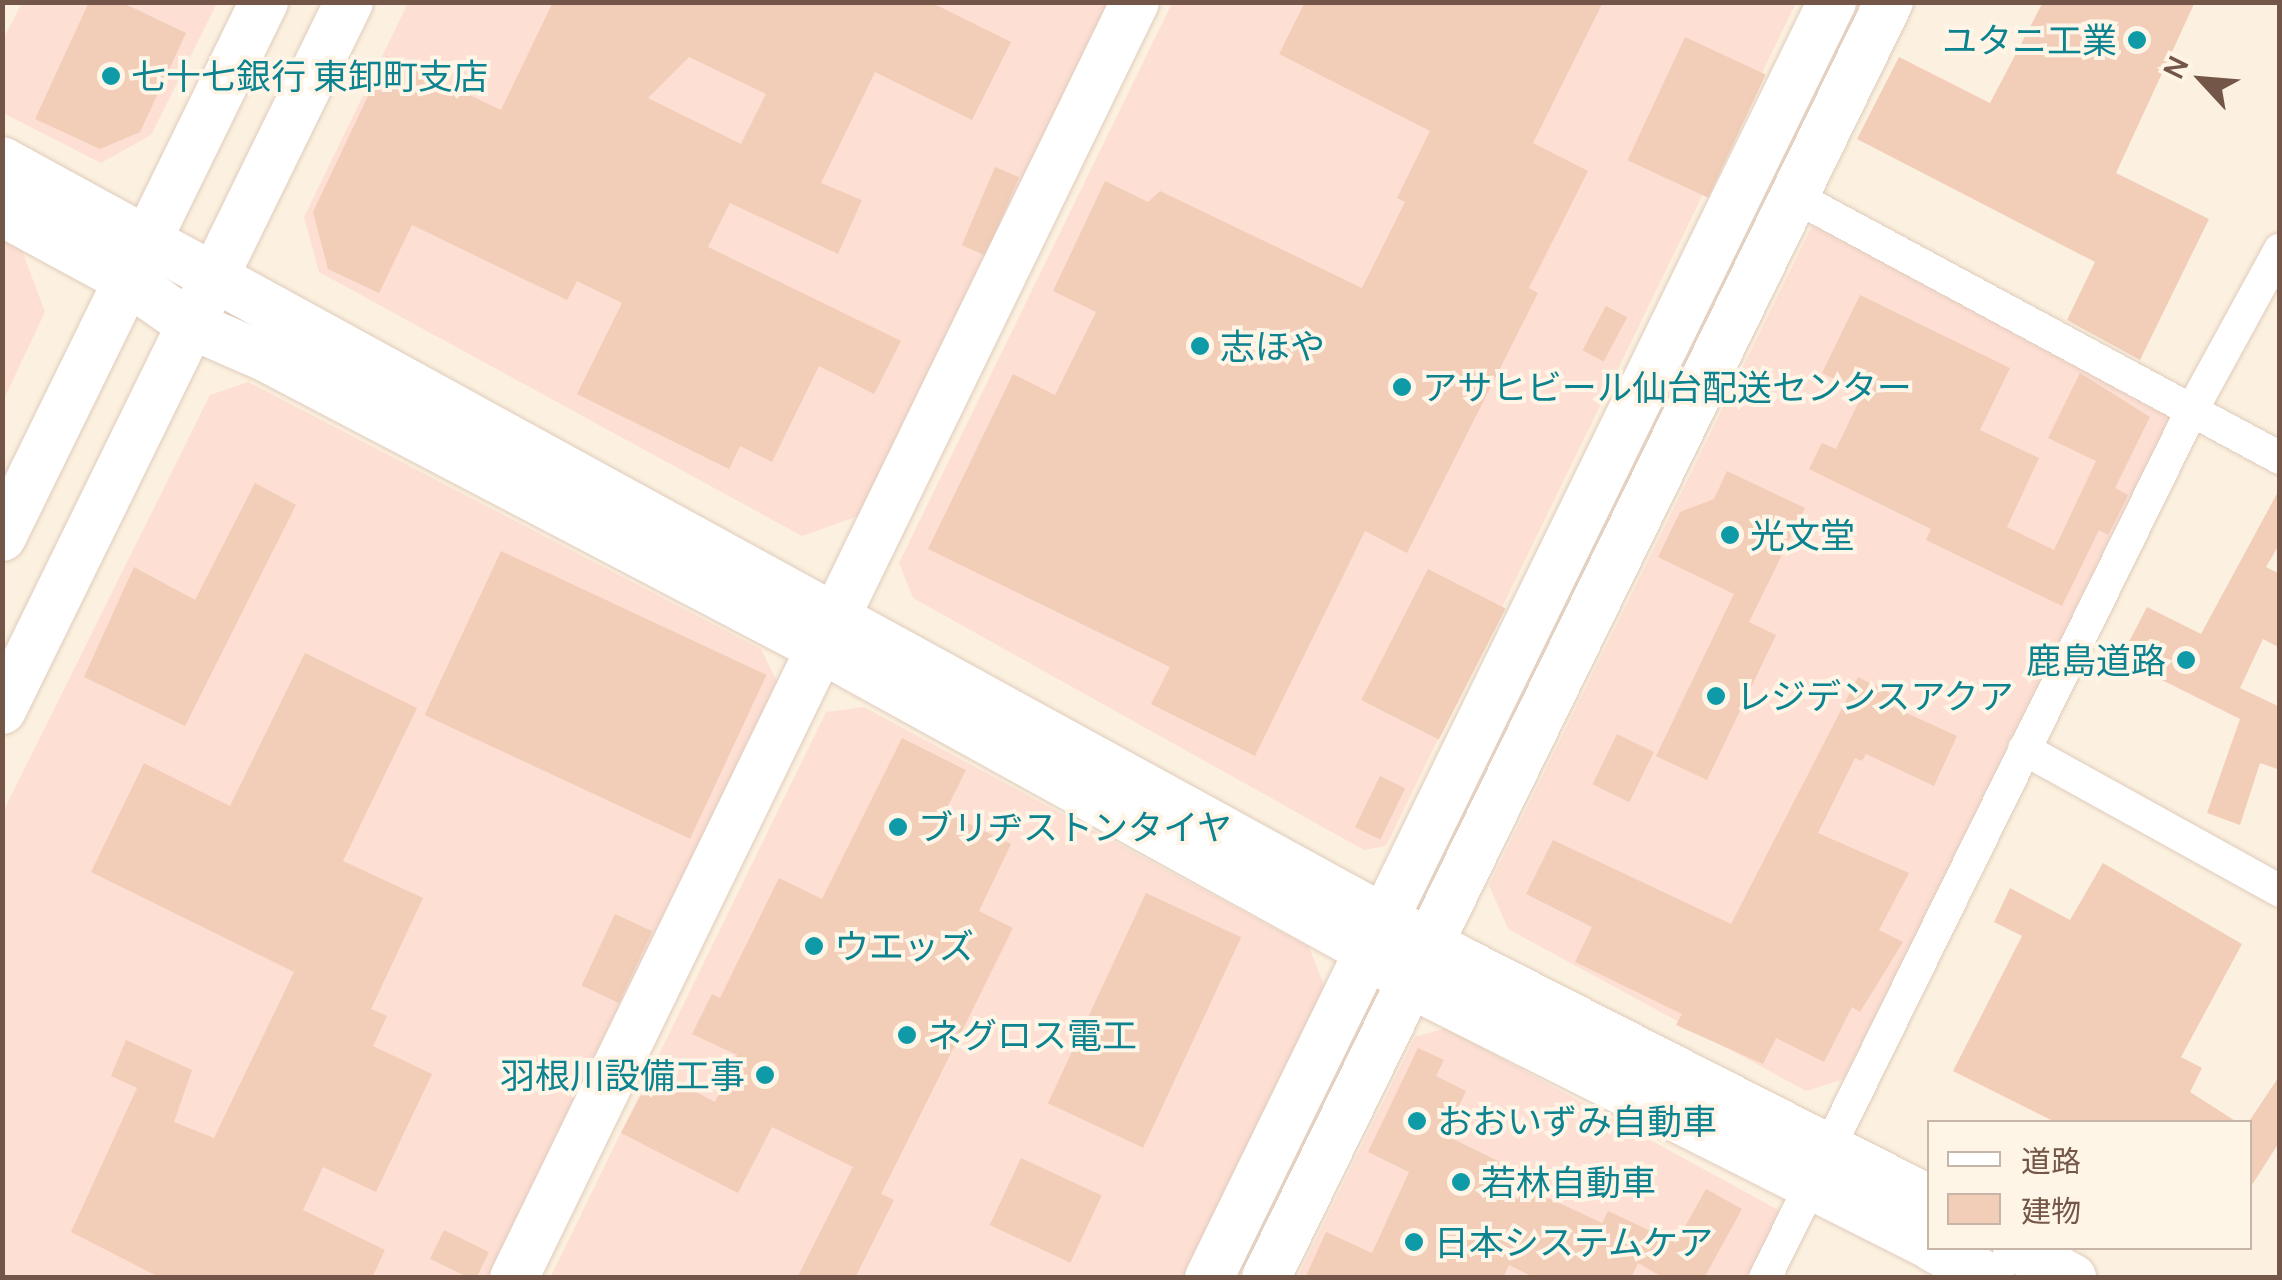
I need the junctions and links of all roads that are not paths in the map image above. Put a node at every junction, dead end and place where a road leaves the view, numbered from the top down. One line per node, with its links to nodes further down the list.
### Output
1 (264, 2): 10 (street)
2 (349, 2): 11 (street)
3 (1135, 2): 16 (street)
4 (1832, 2): 20 (street)
5 (1889, 2): 7 (street)
6 (2, 161): 10 (street)
7 (1794, 196): 13 (street); 21 (street)
8 (2, 212): 10 (street)
9 (2280, 249): 13 (street)
10 (136, 261): 11 (street); 12 (street); 15 (street)
11 (213, 280): 12 (street); 16 (street)
12 (191, 325): 16 (street); 17 (street)
13 (2192, 410): 14 (street); 18 (street)
14 (2280, 458)
15 (2, 536)
16 (827, 632): 20 (street); 27 (street)
17 (2, 710)
18 (2024, 749): 19 (street); 22 (street)
19 (2280, 891)
20 (1376, 934): 21 (street); 28 (street)
21 (1418, 963): 22 (street); 29 (street)
22 (1817, 1162): 23 (street); 24 (street); 30 (street)
23 (1927, 1199)
24 (1927, 1242)
25 (1939, 1250): 31 (street)
26 (2021, 1250): 32 (street)
27 (514, 1278)
28 (1209, 1278)
29 (1266, 1278)
30 (1765, 1278)
31 (1990, 1278)
32 (2072, 1278)

